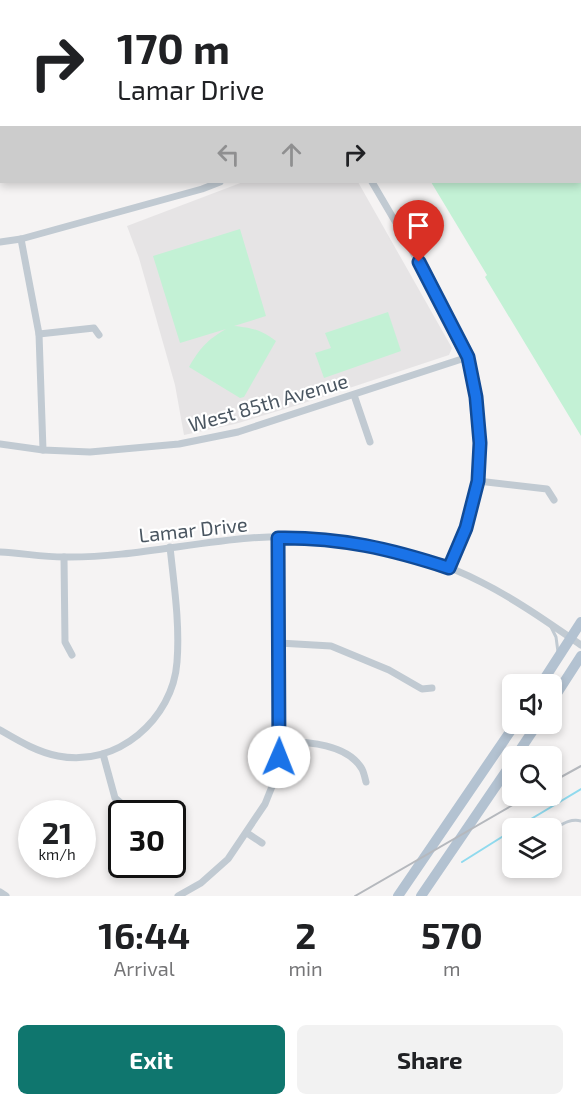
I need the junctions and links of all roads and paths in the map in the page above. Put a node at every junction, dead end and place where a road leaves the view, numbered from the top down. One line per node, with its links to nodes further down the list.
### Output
1 (217, 183): 3 (street)
2 (373, 183): 7 (street)
3 (21, 239): 4 (street); 5 (street)
4 (0, 242)
5 (39, 334): 6 (street); 11 (street)
6 (99, 335)
7 (468, 357): 8 (street, West 85th Avenue); 12 (street)
8 (354, 394): 9 (street); 11 (street, West 85th Avenue)
9 (370, 442)
10 (0, 444): 11 (street, West 85th Avenue)
11 (43, 450)
12 (478, 481): 13 (street); 18 (street)
13 (554, 500)
14 (278, 538): 15 (street, Lamar Drive); 18 (street, Lamar Drive); 22 (street)
15 (170, 547): 17 (street, Lamar Drive); 33 (street)
16 (0, 552): 17 (street, Lamar Drive)
17 (64, 557): 24 (street)
18 (449, 568): 20 (street, Lamar Drive)
19 (581, 622): 21 (main road)
20 (548, 623): 21 (street, Lamar Drive); 26 (lane)
21 (571, 638): 23 (street, Lamar Drive); 26 (main road)
22 (279, 643): 29 (street); 32 (street)
23 (581, 645)
24 (72, 655)
25 (581, 656): 28 (main road)
26 (558, 657): 27 (main road)
27 (547, 674)
28 (562, 685)
29 (432, 688)
30 (0, 730): 33 (street)
31 (508, 734): 44 (main road)
32 (280, 741): 35 (street); 39 (street)
33 (103, 754): 36 (street)
34 (502, 777): 45 (main road)
35 (366, 782)
36 (117, 800)
37 (581, 821): 38 (lane)
38 (562, 824)
39 (247, 833): 40 (street); 43 (street)
40 (262, 843)
41 (0, 892): 42 (street)
42 (6, 896)
43 (178, 896)
44 (398, 896)
45 (421, 896)

